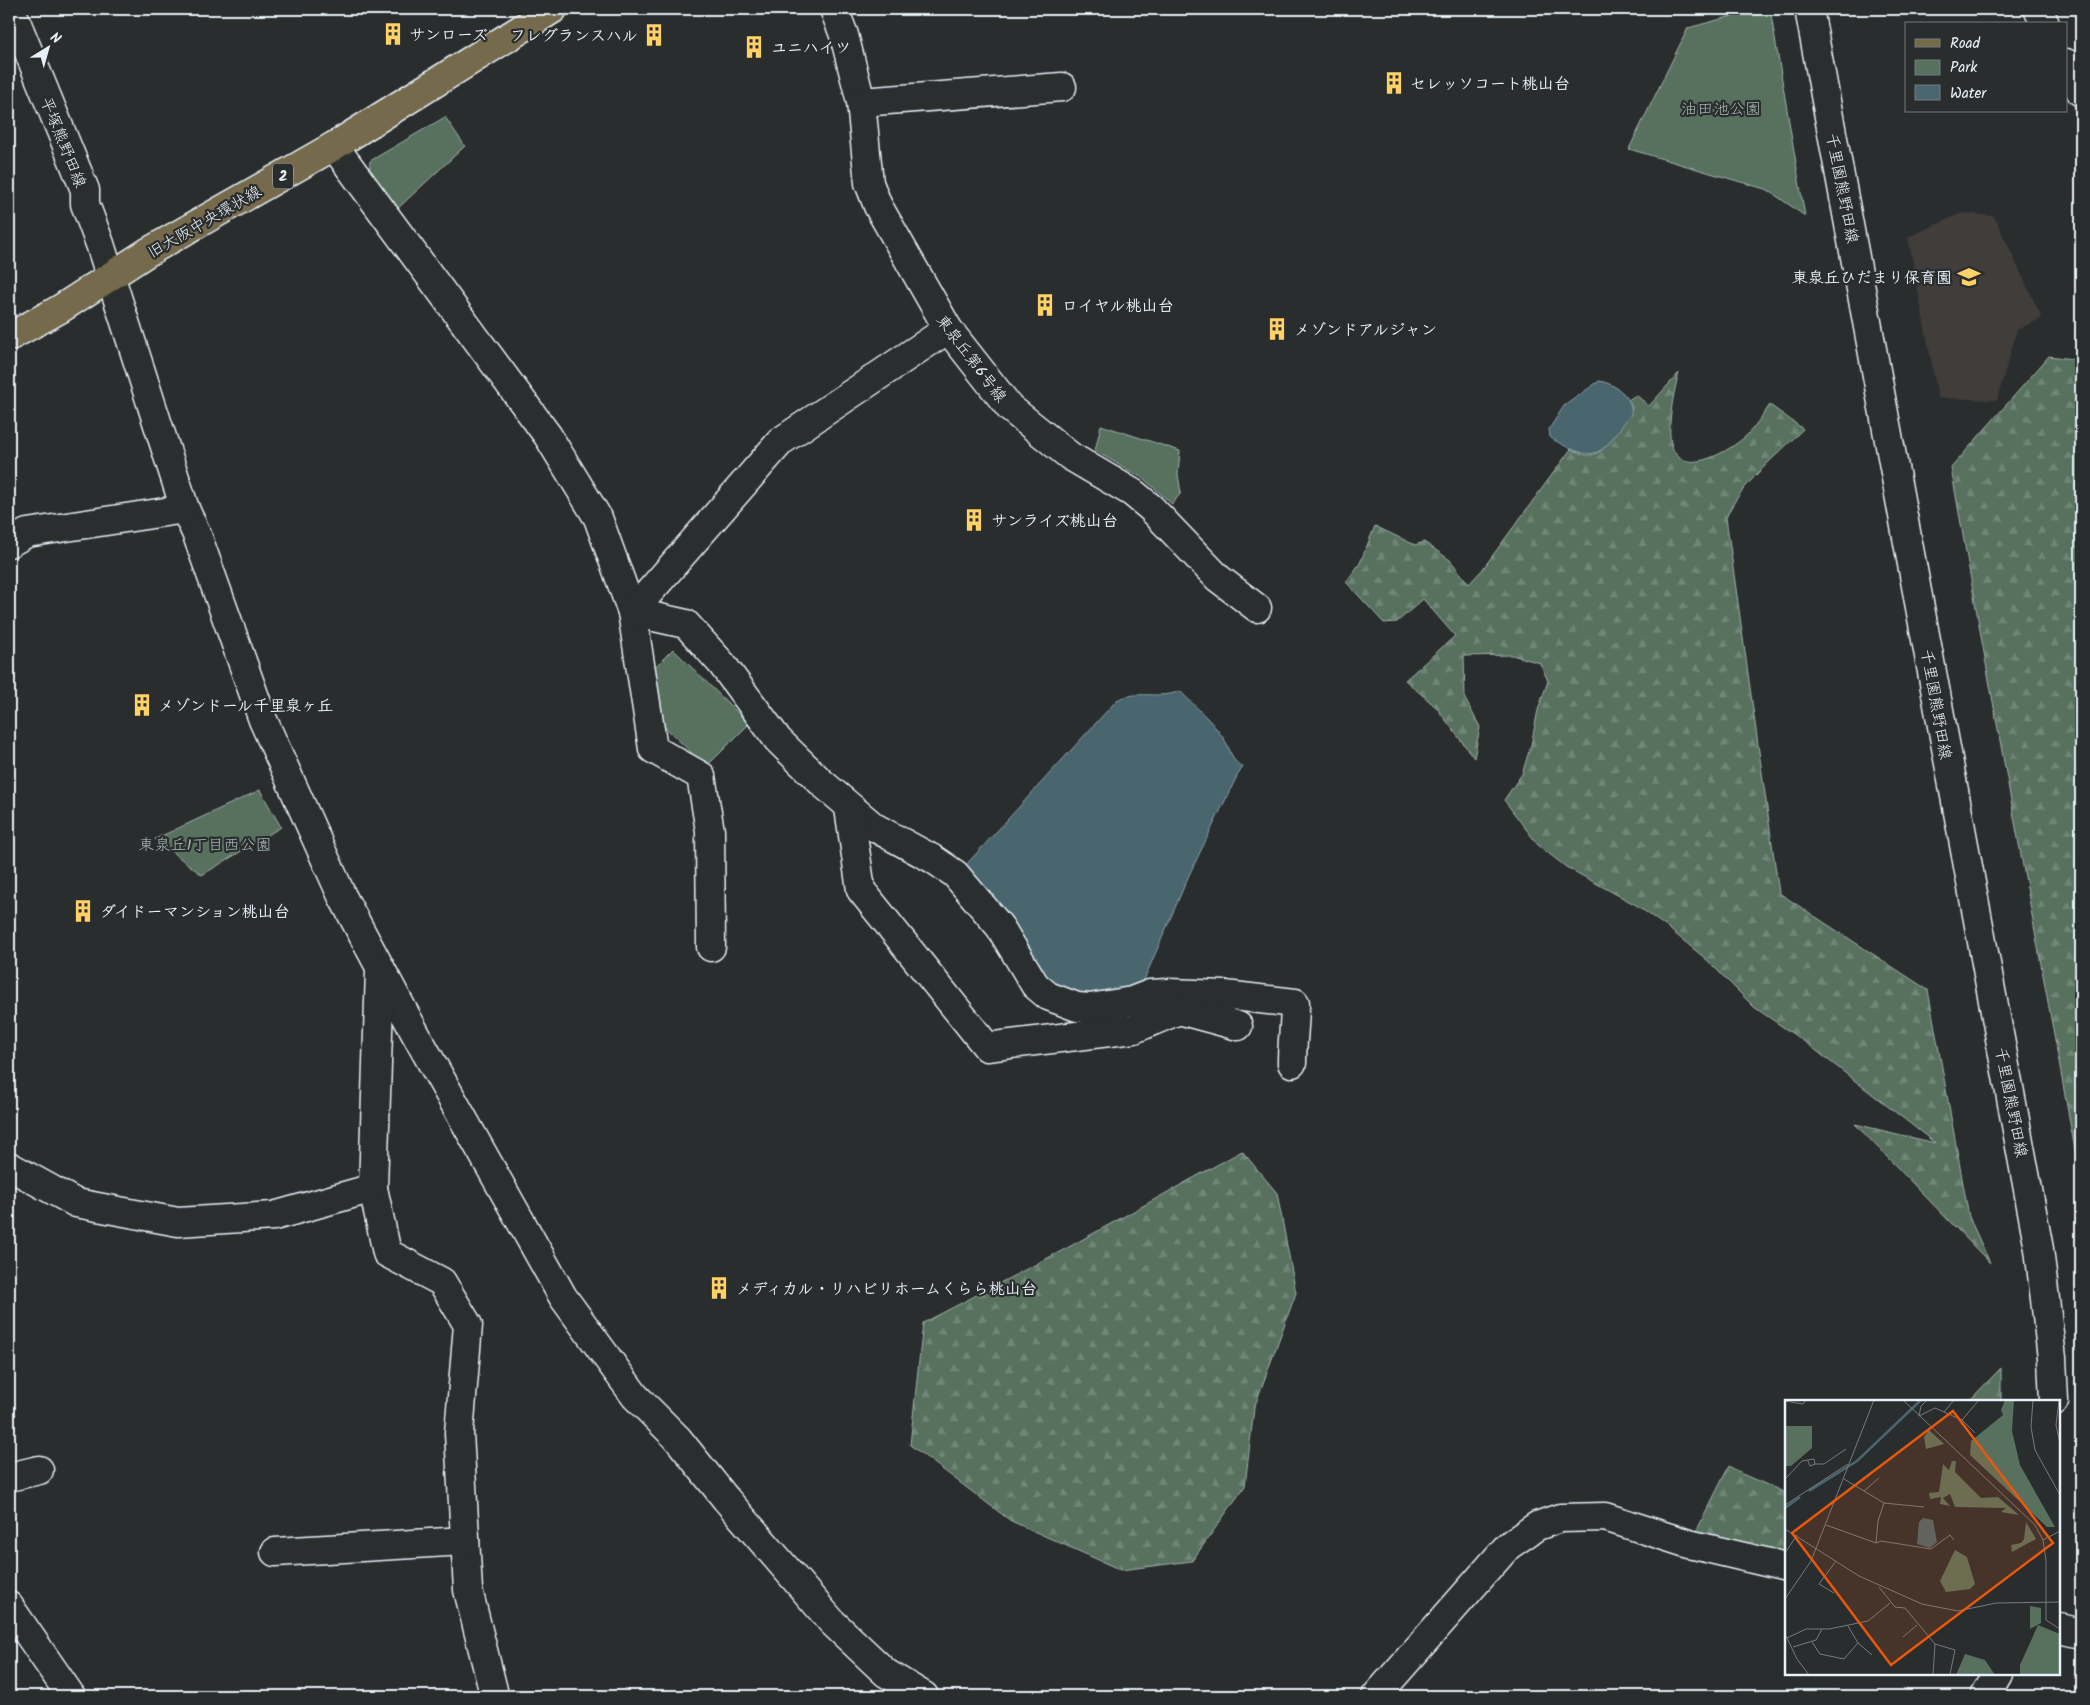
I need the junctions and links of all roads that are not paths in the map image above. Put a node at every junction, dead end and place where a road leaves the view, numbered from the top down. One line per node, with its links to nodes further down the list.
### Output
1 (11, 9): 7 (street, 平塚熊野田線)
2 (553, 9): 12 (main road, 旧大阪中央環状線 / 2)
3 (834, 9): 11 (street, 東泉丘第6号線)
4 (1809, 9): 27 (street, 千里園熊野田線)
5 (2038, 9): 6 (street)
6 (2044, 22)
7 (18, 55): 13 (street, 平塚熊野田線)
8 (2068, 68): 10 (street)
9 (1062, 87): 11 (street)
10 (2081, 92)
11 (861, 102): 14 (street, 東泉丘第6号線)
12 (334, 146): 13 (main road, 旧大阪中央環状線 / 2); 19 (street)
13 (109, 277): 15 (main road, 旧大阪中央環状線 / 2); 16 (street, 平塚熊野田線)
14 (948, 329): 18 (street, 東泉丘第6号線); 19 (street)
15 (9, 337)
16 (186, 509): 17 (street); 22 (street, 平塚熊野田線)
17 (9, 543)
18 (1257, 608)
19 (632, 612): 20 (street); 21 (street)
20 (849, 808): 23 (street); 24 (street)
21 (711, 948)
22 (380, 969): 26 (street); 39 (street, 平塚熊野田線)
23 (1238, 1026)
24 (1292, 1064)
25 (9, 1166): 26 (street)
26 (373, 1188): 30 (street)
27 (2054, 1400)
28 (40, 1470): 29 (street)
29 (9, 1477)
30 (465, 1541): 31 (street); 37 (street)
31 (275, 1552)
32 (1785, 1568): 40 (street)
33 (9, 1606): 38 (street)
34 (2060, 1628): 35 (street)
35 (2081, 1632)
36 (1997, 1675): 41 (street)
37 (487, 1694)
38 (70, 1696)
39 (924, 1696)
40 (1376, 1696)
41 (1986, 1696)

